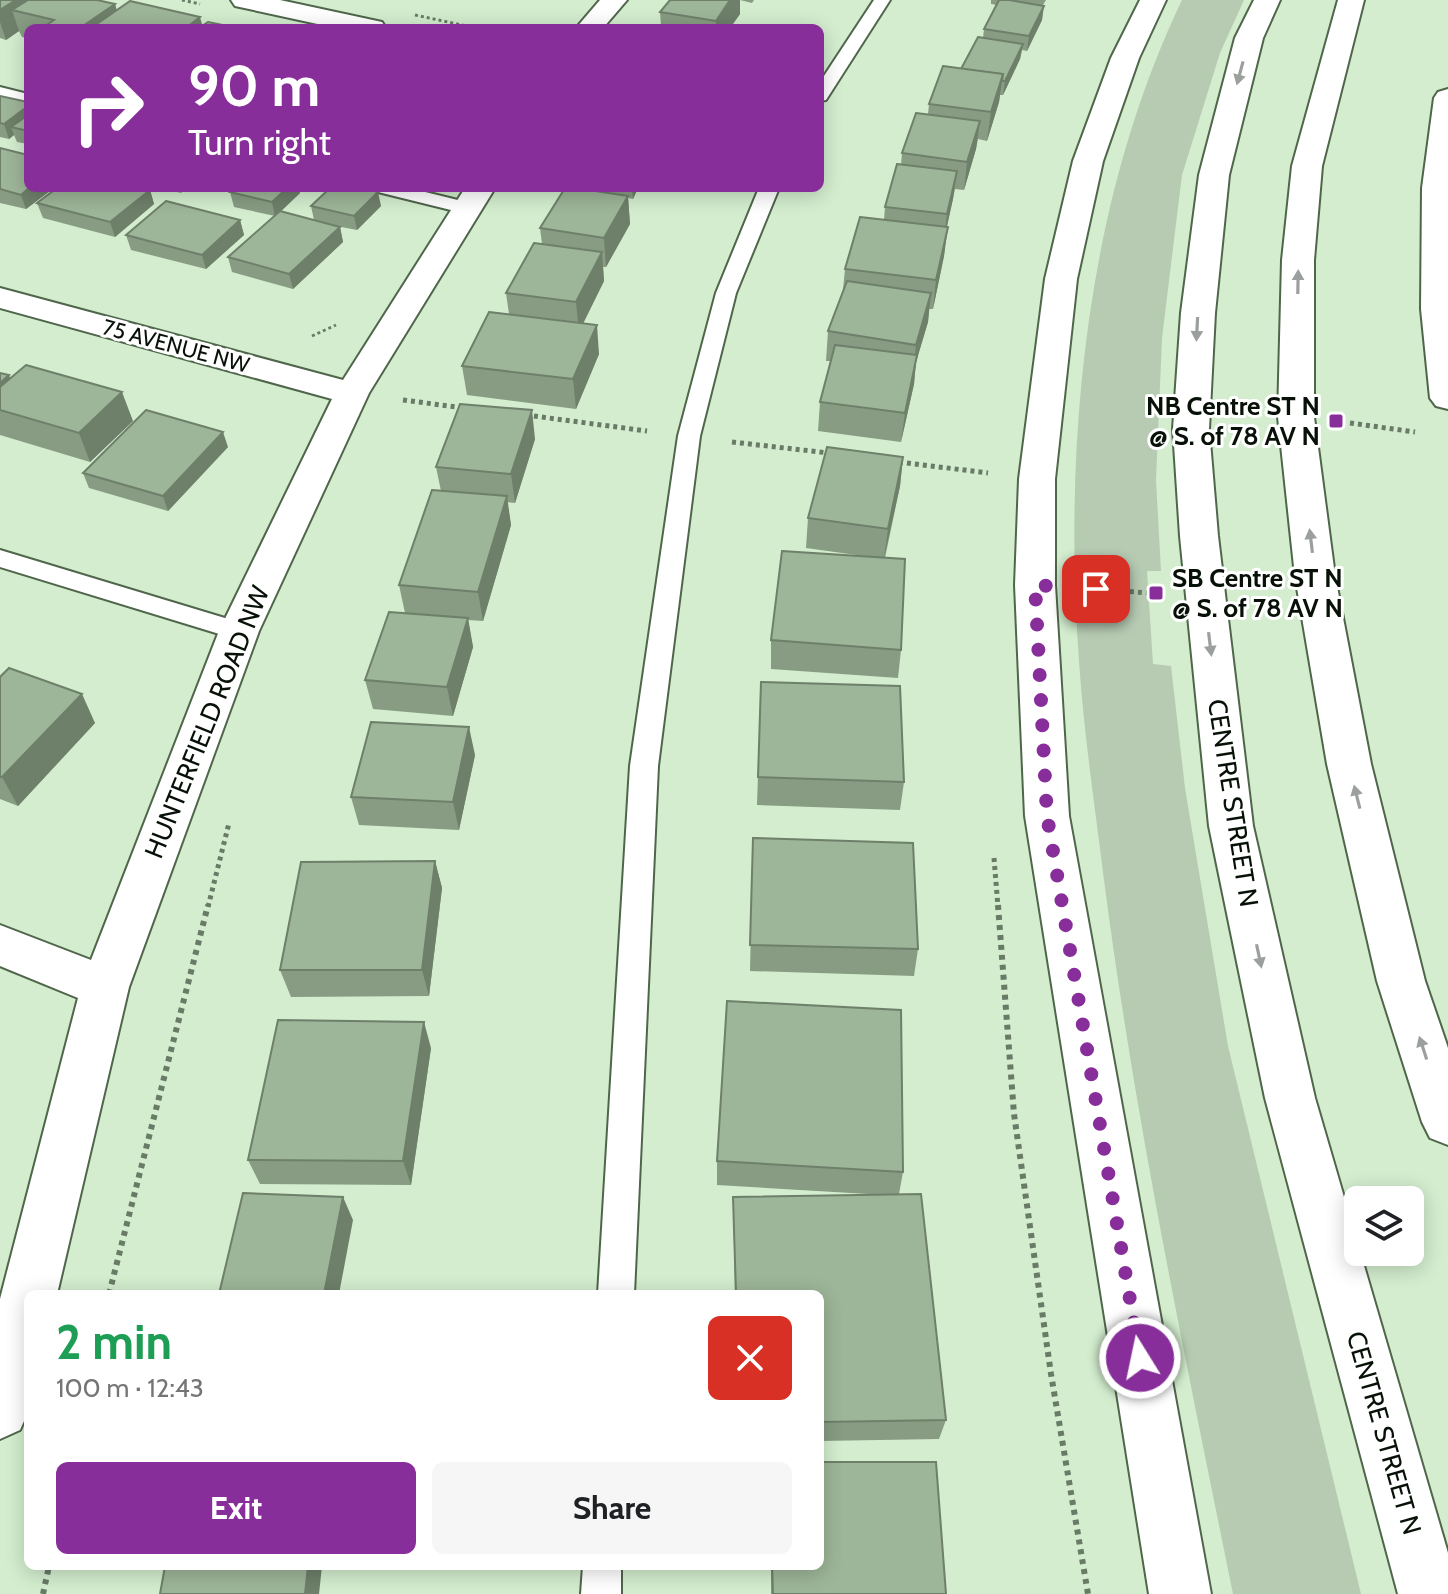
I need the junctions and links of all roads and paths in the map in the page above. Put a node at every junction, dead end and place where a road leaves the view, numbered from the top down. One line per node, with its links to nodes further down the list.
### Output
1 (244, 0): 7 (street)
2 (614, 0): 8 (street)
3 (882, 0): 9 (lane)
4 (1153, 0): 24 (street)
5 (1267, 0): 41 (street, CENTRE STREET N, one-way to 41)
6 (1351, 0): 30 (street, one-way to 6)
7 (355, 24)
8 (593, 24)
9 (824, 90)
10 (0, 92): 11 (lane)
11 (24, 98)
12 (1448, 98): 20 (street)
13 (420, 192): 15 (lane)
14 (767, 192): 33 (lane)
15 (473, 198): 19 (street, HUNTERFIELD ROAD NW)
16 (0, 298): 19 (street, 75 AVENUE NW)
17 (337, 324): 18 (path)
18 (299, 336)
19 (352, 393): 26 (street, HUNTERFIELD ROAD NW)
20 (1448, 398)
21 (1336, 421): 22 (path)
22 (1424, 433)
23 (0, 558): 26 (lane)
24 (1035, 585): 25 (path); 40 (street)
25 (1156, 593)
26 (239, 631): 29 (street, HUNTERFIELD ROAD NW)
27 (230, 820): 32 (path)
28 (0, 945): 29 (street)
29 (105, 987): 31 (street, HUNTERFIELD ROAD NW)
30 (1448, 1122)
31 (29, 1290)
32 (110, 1290)
33 (616, 1290)
34 (24, 1312): 35 (street, HUNTERFIELD ROAD NW)
35 (0, 1410)
36 (48, 1570): 38 (path)
37 (602, 1570): 39 (lane)
38 (43, 1594)
39 (601, 1594)
40 (1180, 1594)
41 (1429, 1594)

